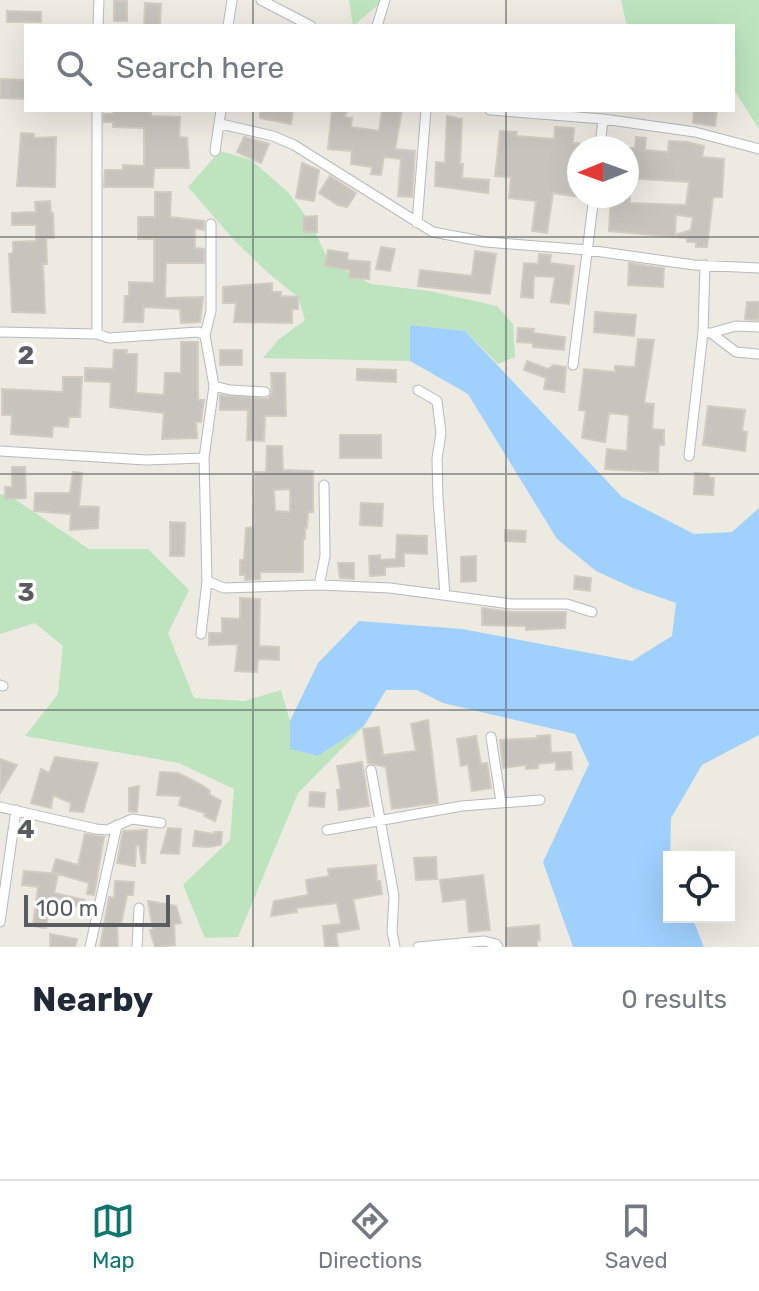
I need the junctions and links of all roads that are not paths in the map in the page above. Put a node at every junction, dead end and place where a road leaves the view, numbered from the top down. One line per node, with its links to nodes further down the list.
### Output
1 (99, 0): 5 (street)
2 (232, 0): 6 (street)
3 (261, 0): 7 (street)
4 (385, 0): 8 (street)
5 (98, 24)
6 (228, 24)
7 (307, 24)
8 (378, 24)
9 (97, 112): 27 (street)
10 (221, 112): 14 (street)
11 (426, 112): 19 (street)
12 (515, 112): 13 (street)
13 (603, 119): 15 (street); 16 (street)
14 (221, 124): 17 (street); 19 (street)
15 (601, 136)
16 (759, 149)
17 (215, 151)
18 (593, 208): 21 (street)
19 (417, 223): 21 (street)
20 (211, 224): 28 (street)
21 (588, 250): 22 (street); 30 (street)
22 (705, 265): 23 (street); 26 (street)
23 (759, 268)
24 (759, 327): 26 (street)
25 (0, 332): 27 (street)
26 (707, 333): 29 (street); 35 (street)
27 (97, 334): 28 (street)
28 (205, 335): 31 (street)
29 (757, 354)
30 (573, 365)
31 (214, 386): 33 (street); 36 (street)
32 (418, 390): 40 (street)
33 (265, 392)
34 (0, 451): 36 (street)
35 (689, 456)
36 (204, 458): 38 (street)
37 (324, 485): 39 (street)
38 (207, 581): 39 (street); 42 (street)
39 (319, 585): 40 (street)
40 (445, 595): 41 (street)
41 (592, 612)
42 (201, 634)
43 (491, 737): 46 (street)
44 (371, 770): 49 (street)
45 (540, 800): 46 (street)
46 (501, 802): 49 (street)
47 (0, 807): 48 (street)
48 (16, 810): 51 (street); 54 (street)
49 (379, 821): 52 (street); 57 (street)
50 (161, 823): 51 (street)
51 (117, 825): 55 (street)
52 (327, 830)
53 (139, 908): 56 (street)
54 (0, 922)
55 (90, 947)
56 (137, 947)
57 (395, 947)
58 (418, 947): 59 (street)
59 (498, 947)

